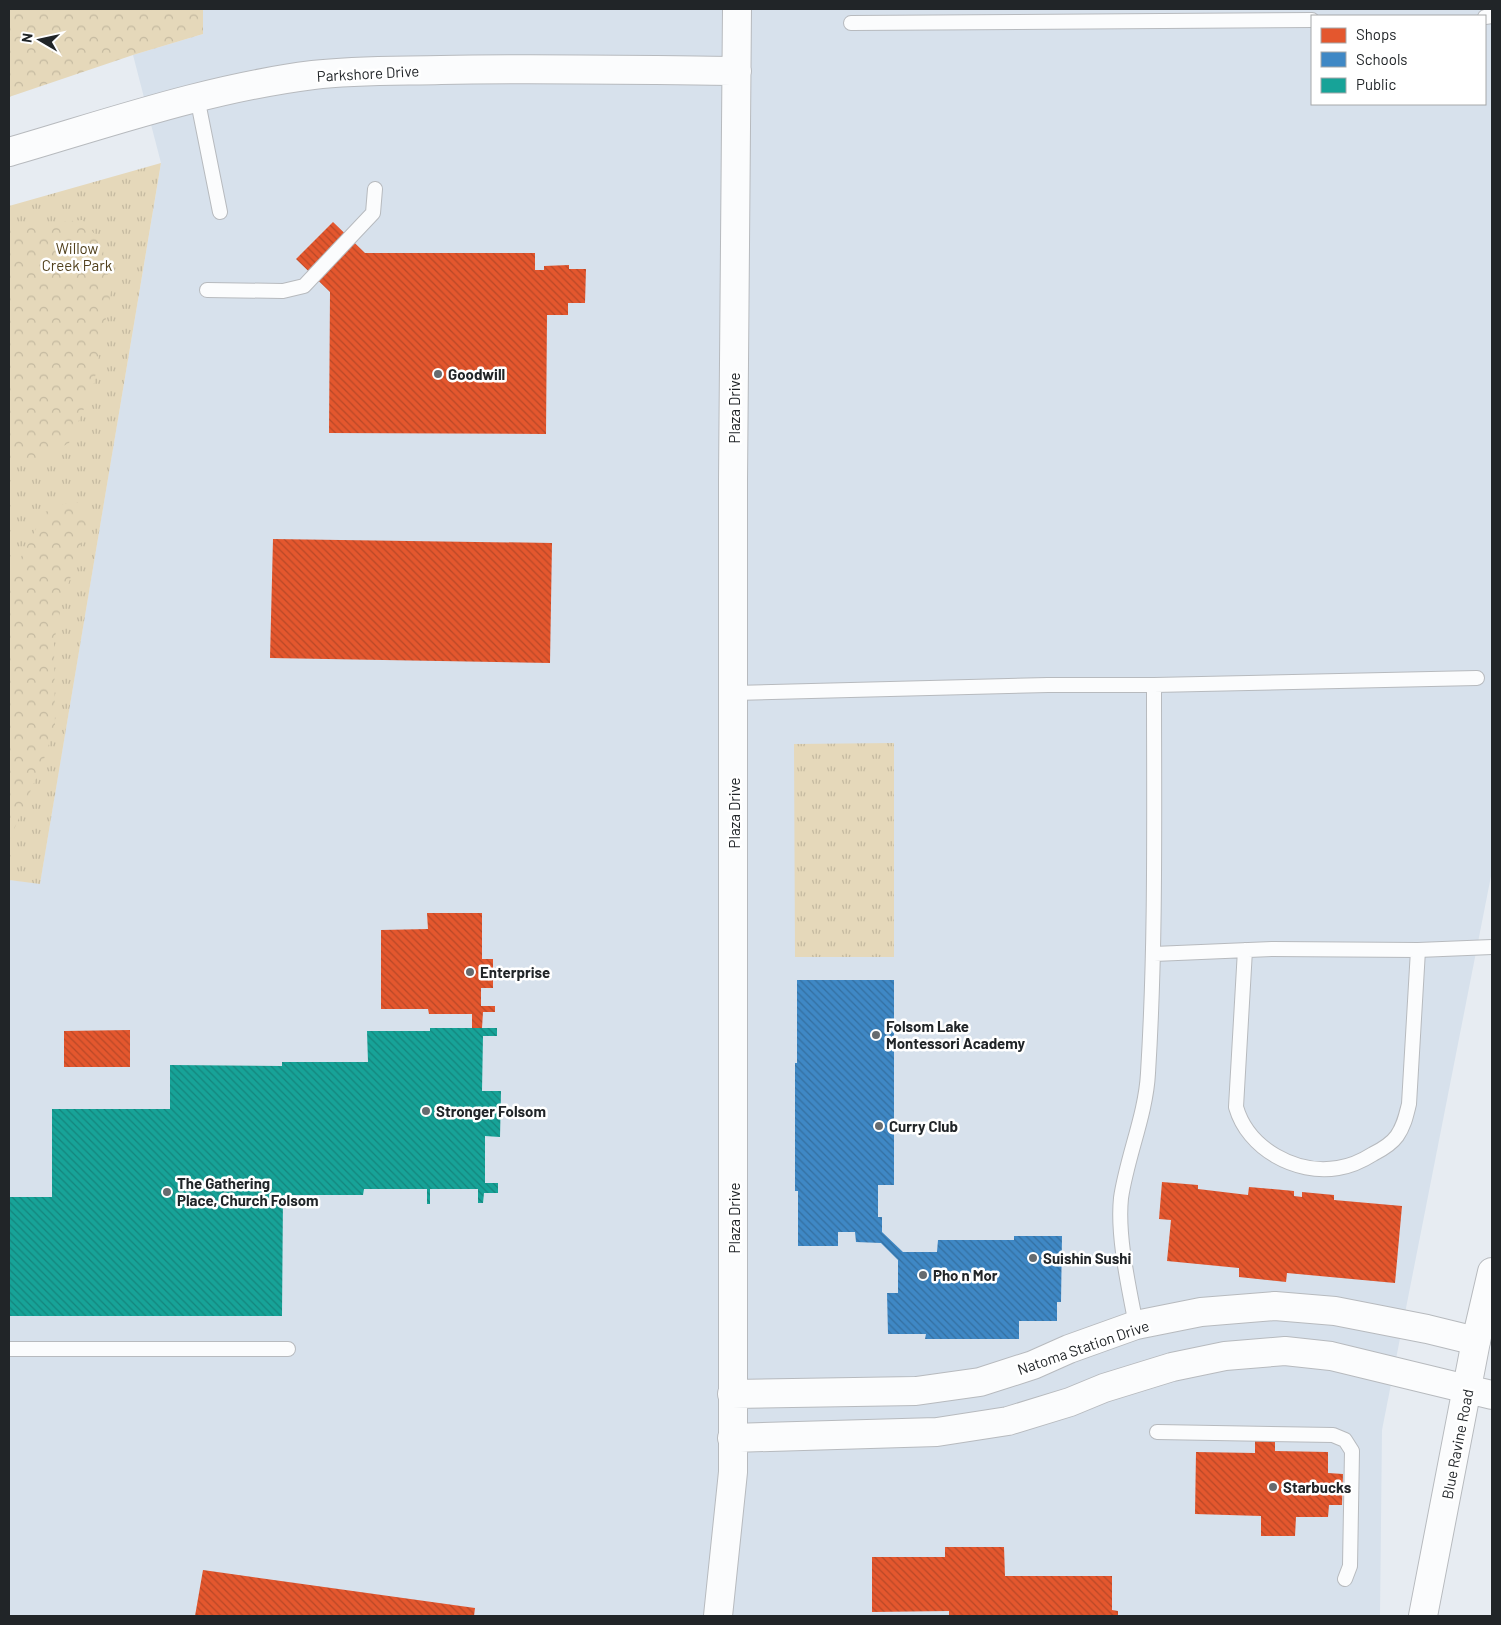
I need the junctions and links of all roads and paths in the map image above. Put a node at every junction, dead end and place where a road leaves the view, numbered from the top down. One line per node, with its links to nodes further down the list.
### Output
1 (737, 9): 4 (street, Plaza Drive)
2 (1311, 20): 3 (lane)
3 (851, 22)
4 (737, 71): 5 (street, Parkshore Drive); 12 (street, Plaza Drive)
5 (197, 97): 6 (street, Parkshore Drive); 8 (lane)
6 (9, 152)
7 (375, 189): 9 (lane)
8 (220, 212)
9 (207, 290)
10 (1477, 678): 11 (lane)
11 (1154, 685): 12 (lane); 16 (lane)
12 (734, 693): 23 (street, Plaza Drive)
13 (1492, 947): 15 (lane)
14 (1245, 950): 15 (lane); 15 (lane); 16 (lane)
15 (1418, 950)
16 (1154, 954): 18 (lane)
17 (1492, 1272): 19 (street, Blue Ravine Road)
18 (1136, 1326): 19 (street, Natoma Station Drive); 23 (street, Natoma Station Drive)
19 (1484, 1342): 22 (street, Blue Ravine Road)
20 (9, 1349): 21 (lane)
21 (288, 1349)
22 (1480, 1392): 25 (street); 28 (street, Blue Ravine Road)
23 (732, 1394): 25 (street, Plaza Drive)
24 (1157, 1432): 26 (lane)
25 (732, 1438): 27 (street, Plaza Drive)
26 (1345, 1580)
27 (718, 1616)
28 (1423, 1616)

